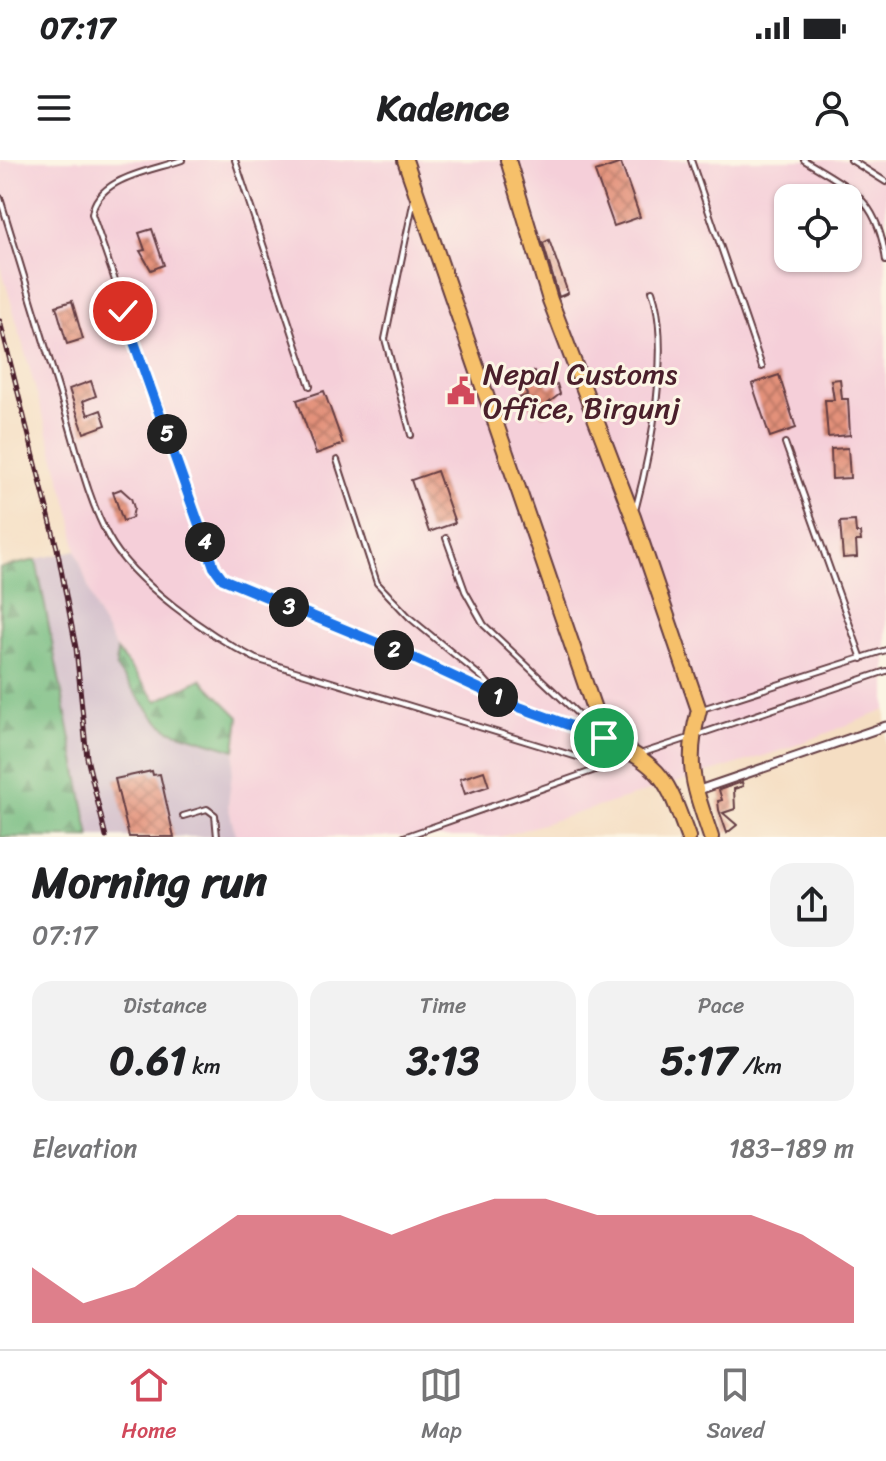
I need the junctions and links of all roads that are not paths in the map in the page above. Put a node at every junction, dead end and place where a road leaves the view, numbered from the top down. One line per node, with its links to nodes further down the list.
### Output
1 (182, 160): 23 (lane)
2 (235, 160): 14 (lane)
3 (405, 160): 9 (highway)
4 (508, 160): 18 (highway)
5 (691, 160): 13 (lane)
6 (804, 160): 11 (lane)
7 (851, 160): 8 (lane)
8 (886, 182)
9 (416, 193): 15 (lane); 27 (highway)
10 (0, 198): 29 (lane)
11 (886, 261)
12 (652, 291): 18 (lane)
13 (762, 367)
14 (310, 386)
15 (411, 435)
16 (785, 443): 21 (lane)
17 (337, 460): 23 (lane)
18 (633, 517): 24 (highway)
19 (446, 538): 27 (lane)
20 (886, 650): 21 (lane)
21 (862, 659): 24 (lane)
22 (886, 671): 26 (lane)
23 (501, 699): 27 (lane)
24 (699, 710): 26 (highway)
25 (886, 726): 30 (street)
26 (692, 737): 28 (lane); 30 (highway)
27 (604, 738): 28 (highway)
28 (638, 755): 29 (lane); 34 (highway)
29 (607, 766): 33 (lane)
30 (696, 791): 35 (highway)
31 (183, 816): 32 (lane)
32 (217, 837)
33 (404, 837)
34 (688, 837)
35 (711, 837)

